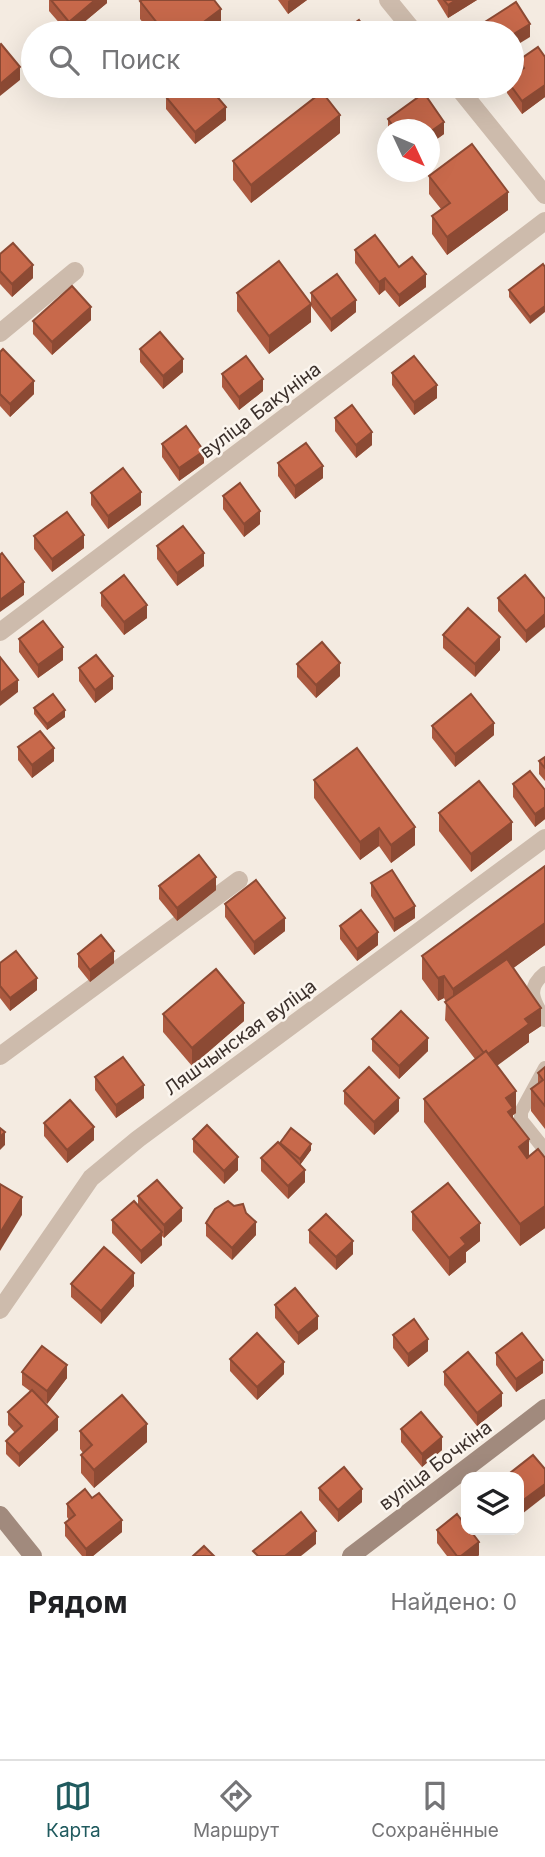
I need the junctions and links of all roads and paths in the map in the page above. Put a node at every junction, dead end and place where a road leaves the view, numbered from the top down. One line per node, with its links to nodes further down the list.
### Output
1 (388, 0): 2 (street)
2 (405, 21)
3 (467, 98): 4 (street)
4 (545, 195)
5 (545, 221): 8 (street, вуліца Бакуніна)
6 (75, 271): 7 (street)
7 (0, 333)
8 (0, 632)
9 (545, 838): 16 (street, Ляшчынская вуліца)
10 (239, 880): 13 (street)
11 (545, 973): 12 (lane)
12 (545, 1020)
13 (0, 1056)
14 (545, 1068): 15 (lane)
15 (545, 1150)
16 (0, 1310)
17 (545, 1408): 20 (main road, вуліца Бочкіна)
18 (0, 1515): 19 (main road)
19 (33, 1556)
20 (351, 1556)

